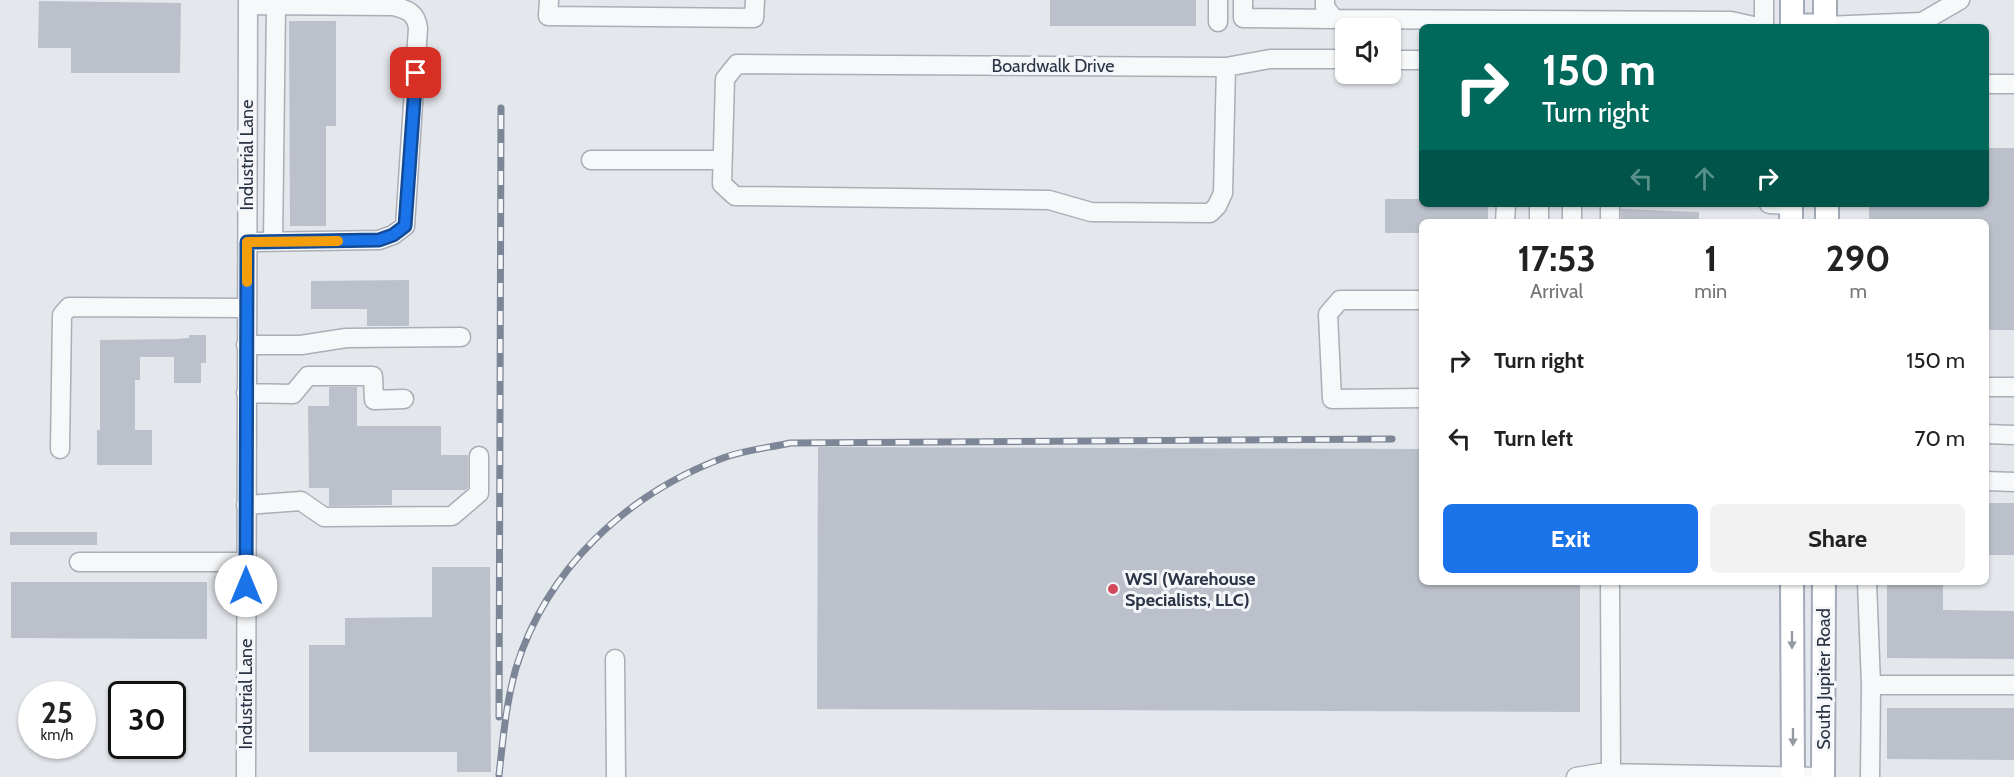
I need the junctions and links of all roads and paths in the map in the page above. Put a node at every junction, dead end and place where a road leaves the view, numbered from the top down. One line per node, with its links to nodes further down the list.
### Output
1 (549, 0): 2 (street)
2 (755, 0)
3 (1218, 0): 13 (street)
4 (1243, 0): 12 (street)
5 (1325, 0): 12 (street)
6 (1764, 0): 15 (street)
7 (1792, 0): 16 (main road)
8 (1825, 0): 17 (main road)
9 (1960, 0): 18 (street)
10 (248, 3): 11 (street); 25 (street, Industrial Lane)
11 (276, 5): 26 (street); 30 (street)
12 (1334, 19): 14 (street)
13 (1218, 22)
14 (1744, 24)
15 (1764, 24)
16 (1787, 24)
17 (1825, 24)
18 (1883, 24)
19 (1335, 59): 22 (street, Boardwalk Drive)
20 (1401, 60): 21 (street)
21 (1419, 60)
22 (1226, 67): 28 (street, Boardwalk Drive); 28 (street, Boardwalk Drive)
23 (1989, 84): 24 (street)
24 (2014, 84)
25 (248, 100): 26 (street); 29 (street, Industrial Lane)
26 (274, 100): 30 (street)
27 (591, 160): 28 (street)
28 (722, 160)
29 (247, 242): 30 (street); 32 (street, Industrial Lane)
30 (273, 242)
31 (1419, 300): 38 (street)
32 (246, 308): 34 (street, Industrial Lane); 42 (street)
33 (461, 337): 34 (street)
34 (246, 345): 37 (street, Industrial Lane)
35 (1989, 387): 36 (street)
36 (2014, 387)
37 (246, 393): 39 (street); 46 (street, Industrial Lane)
38 (1419, 398)
39 (404, 399)
40 (1989, 434): 41 (street)
41 (2014, 435)
42 (60, 449)
43 (479, 456): 46 (street)
44 (1989, 481): 45 (street)
45 (2014, 482)
46 (246, 505): 48 (street, Industrial Lane)
47 (79, 562): 48 (street)
48 (246, 562): 59 (street, Industrial Lane)
49 (1610, 585): 56 (street)
50 (1792, 585): 58 (main road, South Jupiter Road, one-way to 58)
51 (1824, 585): 62 (main road, South Jupiter Road)
52 (1867, 585): 55 (street)
53 (615, 659): 60 (street)
54 (2014, 685): 55 (street)
55 (1871, 686): 63 (street)
56 (1611, 773): 57 (street); 61 (street)
57 (1690, 776): 58 (street)
58 (1793, 776): 62 (street)
59 (246, 777)
60 (616, 777)
61 (1576, 777)
62 (1823, 777)
63 (1870, 777)

